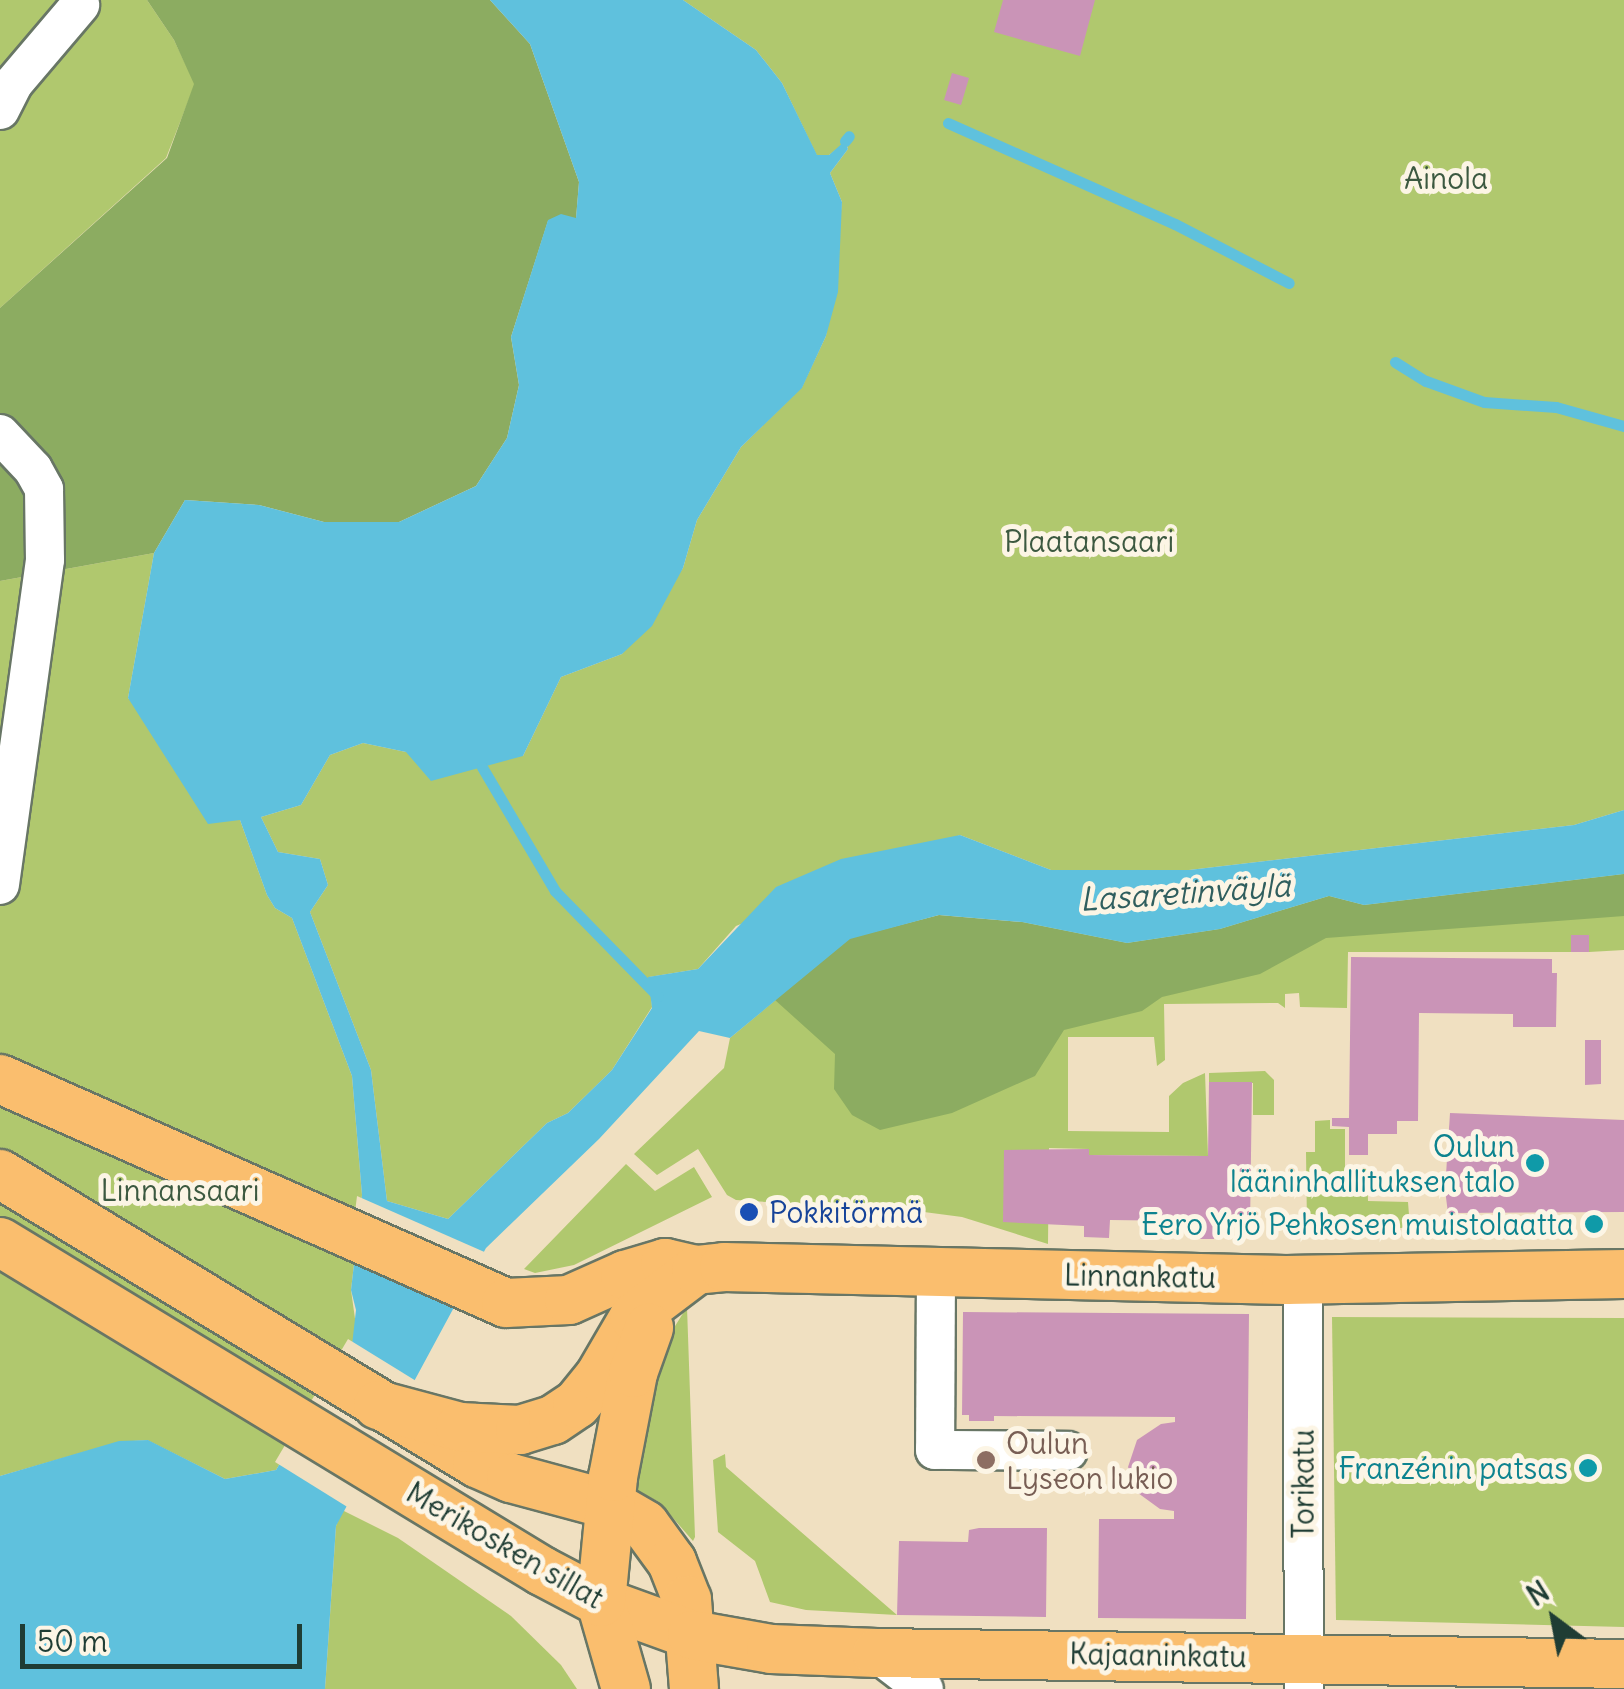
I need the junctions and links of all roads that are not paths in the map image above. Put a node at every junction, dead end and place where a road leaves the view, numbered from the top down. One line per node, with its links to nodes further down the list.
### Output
1 (80, 5): 2 (street)
2 (0, 110)
3 (0, 434): 4 (street)
4 (0, 886)
5 (0, 1079): 11 (main road, Linnankatu)
6 (0, 1174): 12 (main road, Merikosken sillat)
7 (0, 1242): 15 (main road, Merikosken sillat)
8 (936, 1271): 10 (main road, Linnankatu); 11 (main road, Linnankatu); 13 (street)
9 (1624, 1274): 10 (main road, Linnankatu)
10 (1303, 1280): 19 (street, Torikatu)
11 (680, 1282): 12 (main road); 14 (main road)
12 (452, 1436): 14 (main road, Merikosken sillat)
13 (1068, 1450)
14 (611, 1505): 15 (main road); 16 (main road, Merikosken sillat)
15 (601, 1602): 16 (main road, Merikosken sillat); 20 (main road)
16 (692, 1634): 17 (main road, Kajaaninkatu); 21 (main road)
17 (877, 1653): 19 (main road, Kajaaninkatu); 22 (street)
18 (1624, 1664): 19 (main road, Kajaaninkatu)
19 (1304, 1673)
20 (626, 1689)
21 (694, 1689)
22 (924, 1689)

